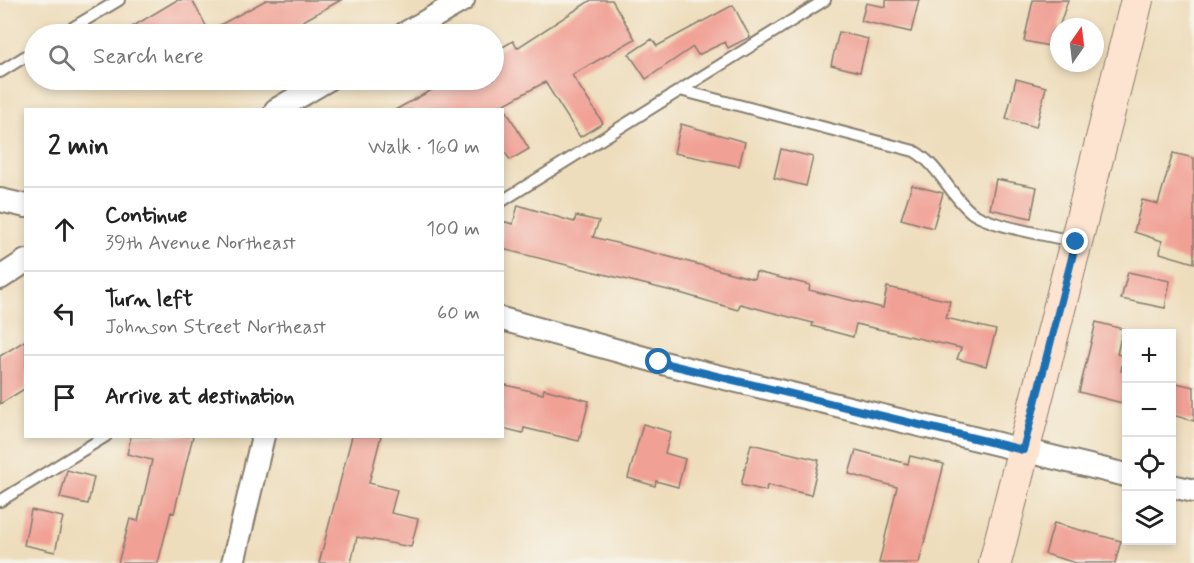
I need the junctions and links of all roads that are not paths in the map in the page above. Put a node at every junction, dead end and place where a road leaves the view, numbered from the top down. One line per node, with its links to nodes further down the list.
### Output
1 (119, 0): 5 (lane)
2 (463, 0): 6 (street)
3 (825, 0): 10 (lane)
4 (1137, 0): 15 (street)
5 (79, 24)
6 (421, 24)
7 (24, 57): 8 (lane)
8 (0, 72)
9 (310, 90): 11 (street)
10 (680, 90): 13 (lane); 15 (lane)
11 (279, 108)
12 (0, 200): 14 (street)
13 (504, 200)
14 (24, 206)
15 (1076, 242): 21 (street)
16 (24, 262): 17 (street)
17 (0, 278)
18 (504, 320): 21 (street)
19 (103, 438): 25 (lane)
20 (263, 438): 26 (street)
21 (1023, 450): 22 (street); 27 (street)
22 (1122, 474)
23 (1176, 487): 24 (street)
24 (1194, 491)
25 (0, 501)
26 (233, 563)
27 (995, 563)

